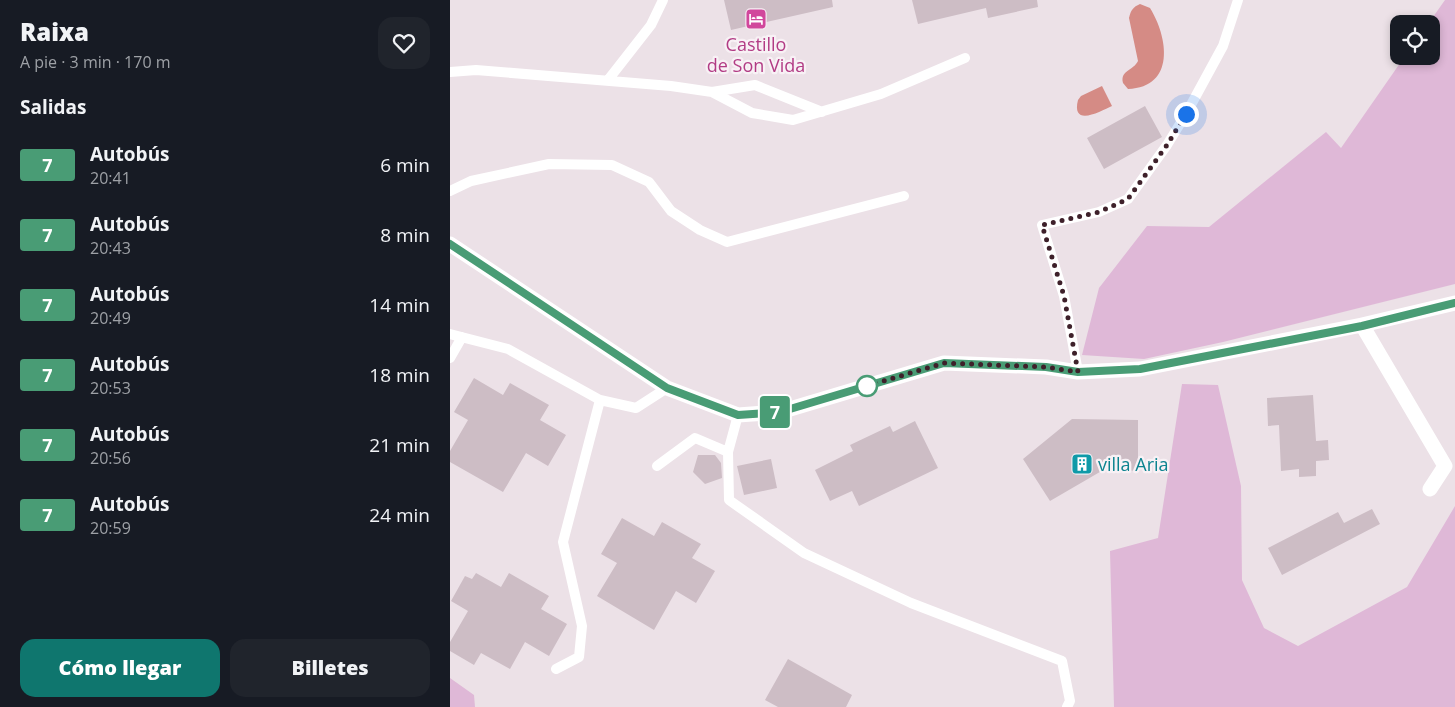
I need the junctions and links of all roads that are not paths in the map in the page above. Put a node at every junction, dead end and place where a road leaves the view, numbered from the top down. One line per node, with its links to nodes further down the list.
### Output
1 (663, 0): 5 (lane)
2 (1238, 0): 16 (lane)
3 (965, 58): 7 (lane)
4 (450, 72): 5 (lane)
5 (608, 80): 6 (lane)
6 (712, 92): 7 (lane); 7 (lane)
7 (822, 112)
8 (450, 191): 9 (lane)
9 (904, 196)
10 (450, 244): 17 (street)
11 (1455, 303): 12 (street)
12 (1362, 326): 16 (street); 22 (street)
13 (450, 334): 14 (lane)
14 (462, 337): 15 (lane); 18 (lane)
15 (450, 358)
16 (1078, 372): 19 (street)
17 (667, 388): 18 (lane); 19 (street)
18 (600, 400): 23 (lane)
19 (738, 415): 20 (lane)
20 (728, 452): 21 (lane); 24 (lane)
21 (657, 466)
22 (1430, 489)
23 (556, 669)
24 (1067, 707)

